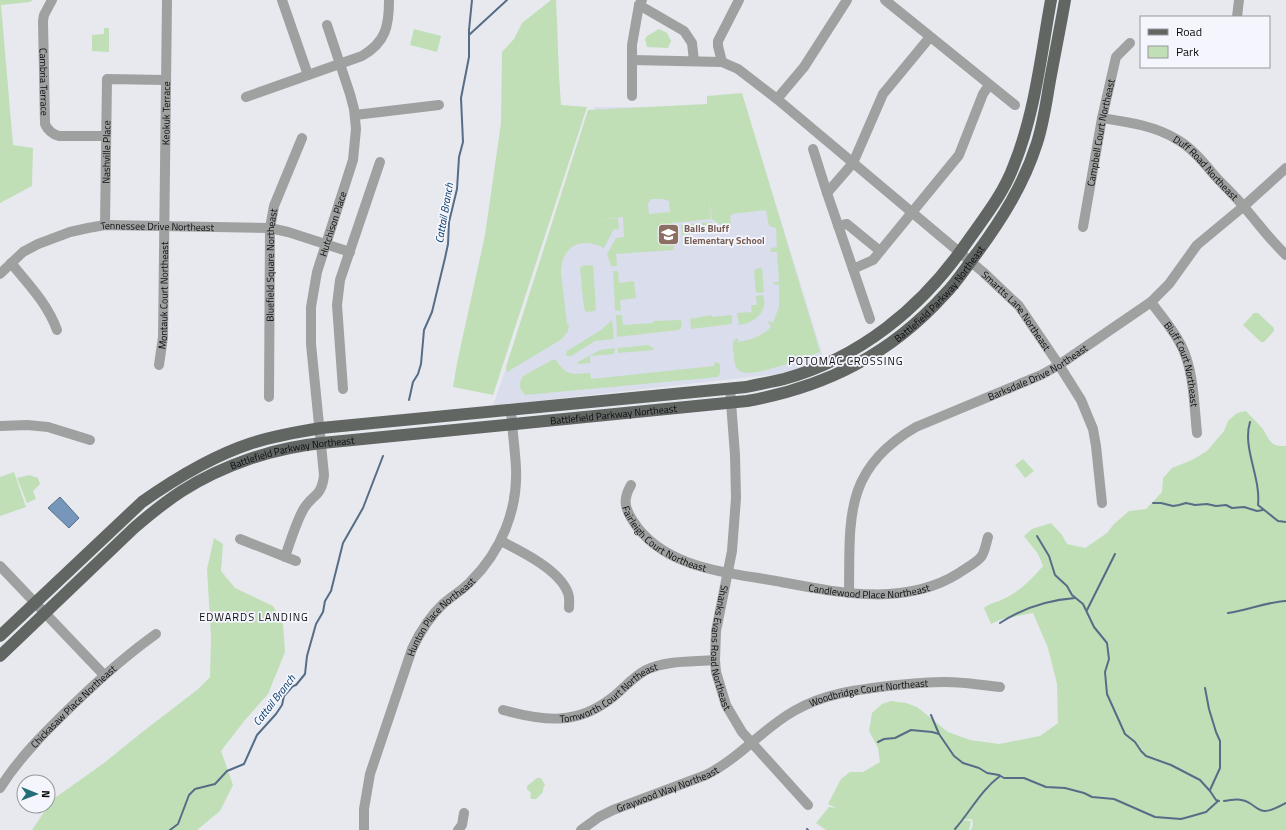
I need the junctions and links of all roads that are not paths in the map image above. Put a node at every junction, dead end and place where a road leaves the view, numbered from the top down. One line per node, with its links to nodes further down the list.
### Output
1 (52, 0): 30 (street, Cambria Terrace)
2 (167, 0): 21 (street, Keokuk Terrace)
3 (282, 0): 20 (street)
4 (389, 0): 19 (street)
5 (739, 0): 18 (street)
6 (847, 0): 25 (street)
7 (885, 0): 14 (street)
8 (1051, 0): 47 (main road, Battlefield Parkway Northeast)
9 (1065, 0): 49 (main road, Battlefield Parkway Northeast)
10 (1239, 0): 12 (street)
11 (641, 2): 16 (street); 17 (street)
12 (1237, 16)
13 (327, 25): 19 (street, Hutchison Place)
14 (930, 37): 22 (street); 34 (street)
15 (1130, 43): 29 (street, Campbell Court Northeast)
16 (632, 60): 17 (street, Smartts Lane Northeast); 23 (street)
17 (694, 61): 18 (street, Smartts Lane Northeast)
18 (722, 62): 25 (street, Smartts Lane Northeast)
19 (340, 64): 20 (street); 28 (street, Hutchison Place)
20 (308, 75): 24 (street)
21 (166, 80): 30 (street, Nashville Place); 40 (street, Keokuk Terrace)
22 (989, 85): 27 (street); 38 (street)
23 (632, 96)
24 (246, 98)
25 (777, 99): 34 (street, Smartts Lane Northeast)
26 (439, 105): 28 (street)
27 (1015, 105)
28 (355, 115): 44 (street, Hutchison Place)
29 (1102, 118): 37 (street, Duff Road Northeast); 42 (street, Campbell Court Northeast)
30 (106, 136): 39 (street, Nashville Place)
31 (302, 138): 43 (street, Bluefield Square Northeast)
32 (813, 150): 36 (street)
33 (380, 162): 46 (street)
34 (853, 163): 36 (street); 38 (street, Smartts Lane Northeast)
35 (1286, 168): 37 (street, Barksdale Drive Northeast)
36 (827, 193): 41 (street)
37 (1244, 206): 48 (street, Duff Road Northeast); 53 (street, Barksdale Drive Northeast)
38 (913, 212): 45 (street); 47 (street, Smartts Lane Northeast)
39 (105, 226): 40 (street, Tennessee Drive Northeast); 50 (street, Tennessee Drive Northeast)
40 (164, 226): 43 (street, Tennessee Drive Northeast); 56 (street, Montauk Court Northeast)
41 (838, 226): 45 (street); 51 (street)
42 (1083, 227)
43 (270, 228): 44 (street, Tennessee Drive Northeast); 60 (street, Bluefield Square Northeast)
44 (326, 244): 46 (street, Tennessee Drive Northeast); 65 (street, Hutchison Place)
45 (880, 251): 51 (street)
46 (350, 252): 58 (street)
47 (961, 252): 49 (street, Smartts Lane Northeast); 59 (main road, Battlefield Parkway Northeast)
48 (1286, 255)
49 (971, 261): 57 (street, Smartts Lane Northeast); 61 (main road, Battlefield Parkway Northeast)
50 (11, 262): 52 (street, Tennessee Drive Northeast); 55 (street)
51 (853, 269): 54 (street)
52 (0, 274)
53 (1151, 302): 57 (street, Barksdale Drive Northeast); 66 (street, Bluff Court Northeast)
54 (870, 319)
55 (57, 330)
56 (159, 365)
57 (1059, 365): 70 (street, Smartts Lane Northeast); 78 (street, Barksdale Drive Northeast)
58 (343, 389)
59 (730, 389): 61 (street, Shanks Evans Road Northeast); 62 (main road, Battlefield Parkway Northeast)
60 (269, 397)
61 (731, 403): 63 (main road, Battlefield Parkway Northeast); 77 (street, Shanks Evans Road Northeast)
62 (511, 410): 63 (street, Hunton Place Northeast); 65 (main road, Battlefield Parkway Northeast)
63 (512, 424): 68 (main road, Battlefield Parkway Northeast); 73 (street, Hunton Place Northeast)
64 (0, 426): 67 (street)
65 (320, 428): 68 (street, Hutchison Place); 79 (main road, Battlefield Parkway Northeast)
66 (1197, 433)
67 (90, 440)
68 (322, 443): 74 (street, Hutchison Place); 81 (main road, Battlefield Parkway Northeast)
69 (631, 485): 77 (street, Fairleigh Court Northeast)
70 (1102, 502)
71 (988, 537): 78 (street, Candlewood Place Northeast)
72 (240, 539): 74 (street)
73 (501, 541): 80 (street); 93 (street, Hunton Place Northeast)
74 (285, 557): 75 (street)
75 (296, 562)
76 (0, 566): 79 (street)
77 (728, 573): 78 (street, Candlewood Place Northeast); 85 (street, Shanks Evans Road Northeast)
78 (849, 593)
79 (35, 603): 81 (street); 83 (main road, Battlefield Parkway Northeast)
80 (569, 608)
81 (45, 614): 84 (main road, Battlefield Parkway Northeast); 86 (street)
82 (156, 634): 86 (street, Chickasaw Place Northeast)
83 (0, 636)
84 (0, 656)
85 (715, 660): 88 (street, Tomworth Court Northeast); 89 (street, Shanks Evans Road Northeast)
86 (104, 675): 90 (street, Chickasaw Place Northeast)
87 (1000, 687): 89 (street, Woodbridge Court Northeast)
88 (503, 710)
89 (751, 744): 91 (street, Shanks Evans Road Northeast); 95 (street, Graywood Way Northeast)
90 (0, 788)
91 (808, 804)
92 (464, 813): 94 (street)
93 (364, 830)
94 (458, 830)
95 (581, 830)

